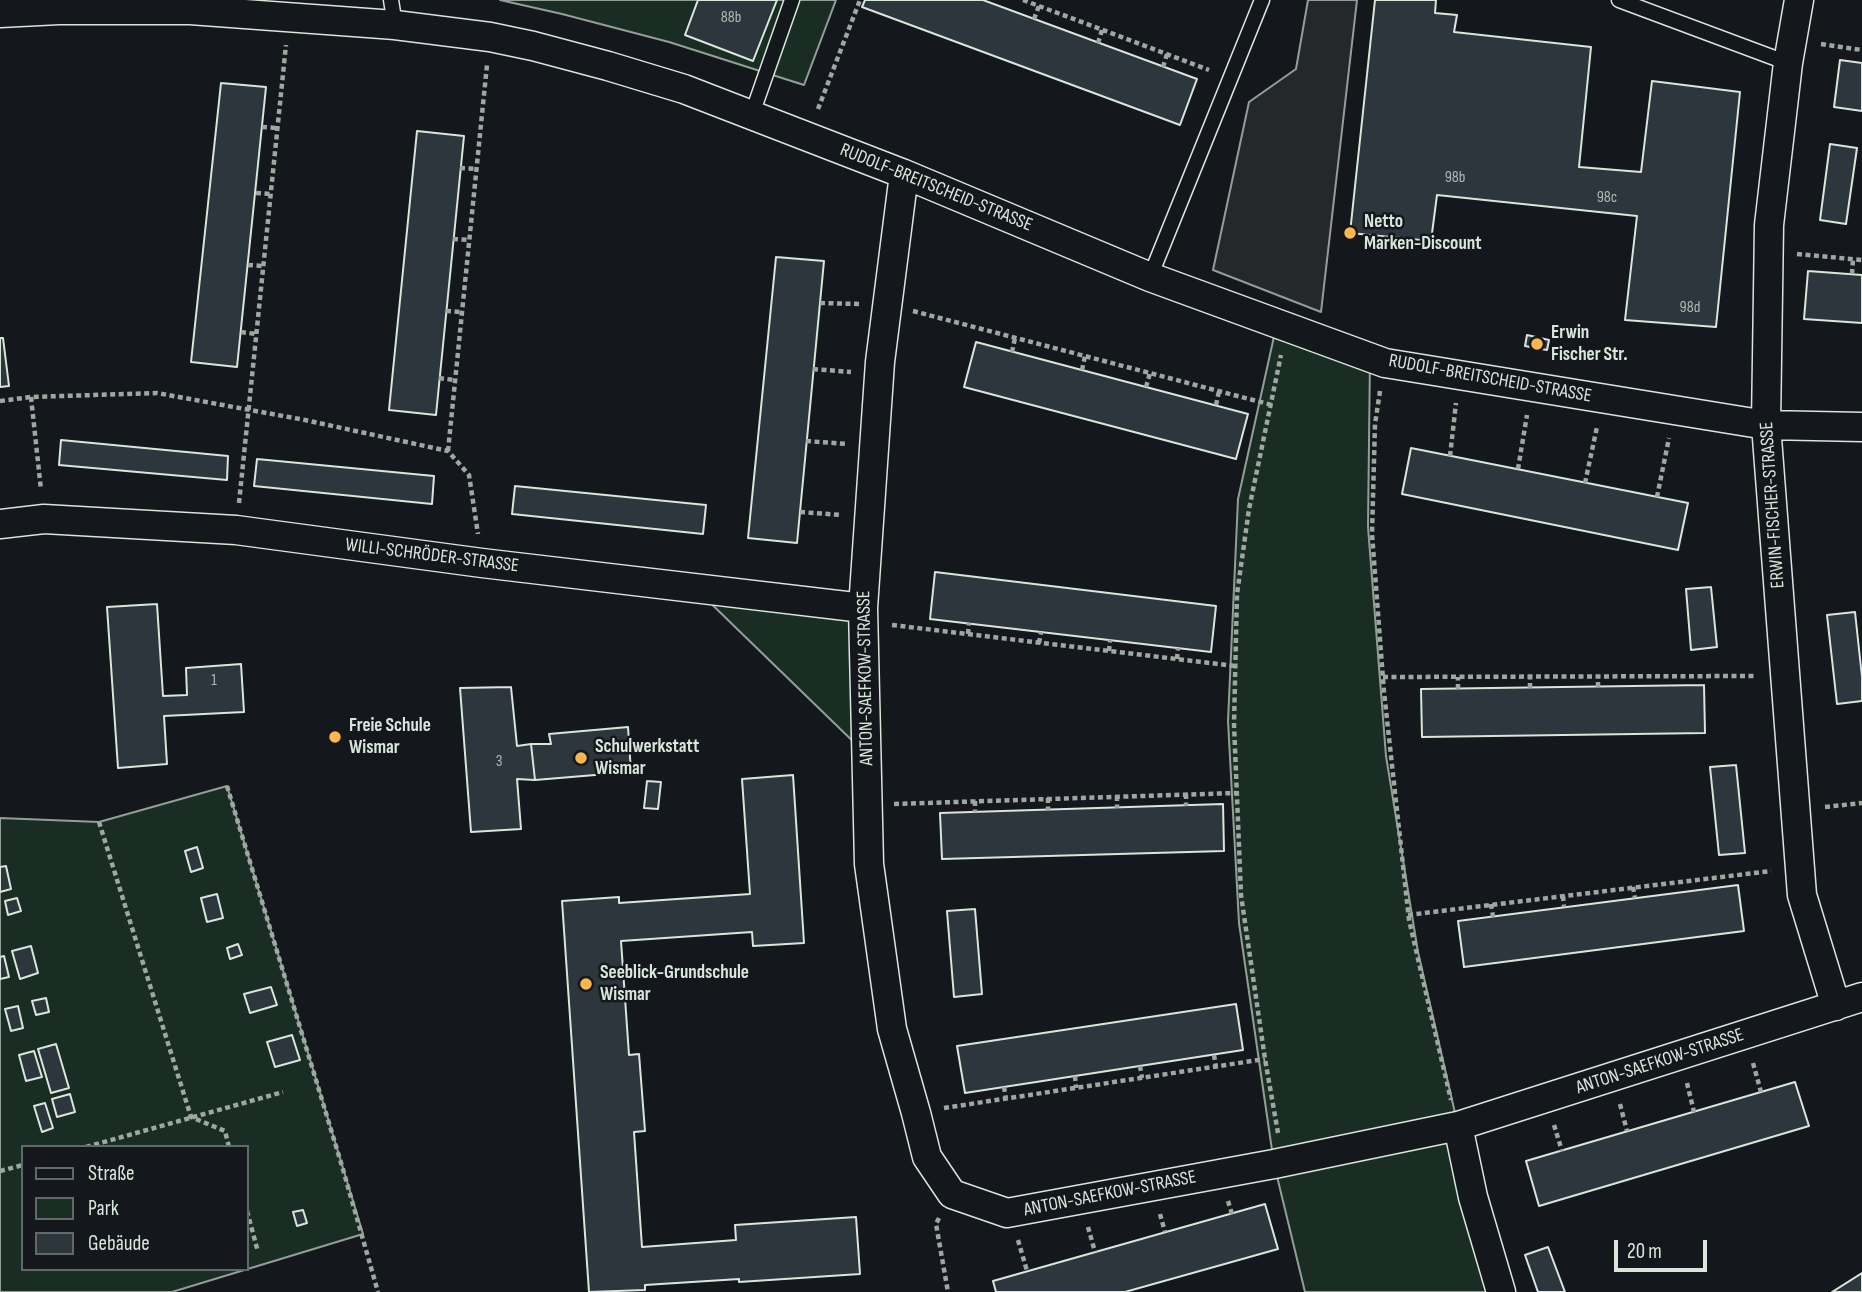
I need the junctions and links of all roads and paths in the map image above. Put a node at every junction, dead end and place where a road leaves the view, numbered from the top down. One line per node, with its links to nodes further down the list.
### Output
1 (792, 0): 20 (lane)
2 (860, 0): 23 (path)
3 (1023, 0): 7 (path)
4 (1262, 0): 19 (lane)
5 (1619, 0): 16 (lane)
6 (1799, 0): 16 (street, ERWIN-FISCHER-STRASSE)
7 (1039, 6): 11 (path); 12 (path)
8 (393, 12): 10 (street, RUDOLF-BREITSCHEID-STRASSE); 13 (street, RUDOLF-BREITSCHEID-STRASSE)
9 (0, 13): 10 (street, RUDOLF-BREITSCHEID-STRASSE)
10 (289, 16): 22 (path)
11 (1034, 19)
12 (1102, 30): 14 (path); 17 (path)
13 (490, 37): 20 (street, RUDOLF-BREITSCHEID-STRASSE); 25 (path)
14 (1098, 43)
15 (1862, 50): 16 (path)
16 (1790, 51): 31 (street, ERWIN-FISCHER-STRASSE)
17 (1167, 54): 18 (path); 19 (path)
18 (1163, 67)
19 (1230, 78): 37 (lane)
20 (752, 114): 23 (street, RUDOLF-BREITSCHEID-STRASSE)
21 (262, 127): 22 (path)
22 (277, 128): 28 (path)
23 (808, 136): 26 (street, RUDOLF-BREITSCHEID-STRASSE)
24 (460, 168): 25 (path)
25 (476, 169): 30 (path)
26 (904, 174): 37 (street, RUDOLF-BREITSCHEID-STRASSE); 39 (street, ANTON-SAEFKOW-STRASSE)
27 (256, 193): 28 (path)
28 (270, 194): 35 (path)
29 (453, 239): 30 (path)
30 (469, 240): 41 (path)
31 (1769, 251): 32 (path); 66 (street, ERWIN-FISCHER-STRASSE)
32 (1853, 260): 33 (path); 36 (path)
33 (1862, 260)
34 (248, 265): 35 (path)
35 (263, 266): 44 (path)
36 (1852, 274)
37 (1150, 277): 42 (street, RUDOLF-BREITSCHEID-STRASSE)
38 (820, 303): 39 (path)
39 (888, 304): 45 (path); 52 (street, ANTON-SAEFKOW-STRASSE)
40 (446, 311): 41 (path)
41 (461, 312): 55 (path)
42 (1286, 326): 48 (street, RUDOLF-BREITSCHEID-STRASSE); 63 (path)
43 (241, 332): 44 (path)
44 (256, 334): 64 (path)
45 (1015, 338): 46 (path); 47 (path)
46 (1012, 352)
47 (1085, 356): 50 (path); 51 (path)
48 (1385, 363): 53 (street, RUDOLF-BREITSCHEID-STRASSE); 93 (path)
49 (813, 369): 52 (path)
50 (1082, 370)
51 (1150, 373): 56 (path); 58 (path)
52 (879, 374): 69 (street, ANTON-SAEFKOW-STRASSE)
53 (1459, 375): 57 (street, RUDOLF-BREITSCHEID-STRASSE); 71 (path)
54 (439, 378): 55 (path)
55 (454, 380): 70 (path)
56 (1146, 387)
57 (1532, 387): 60 (street, RUDOLF-BREITSCHEID-STRASSE); 72 (path)
58 (1219, 391): 62 (path); 63 (path)
59 (31, 397): 61 (path); 64 (path); 77 (path)
60 (1603, 398): 65 (street, RUDOLF-BREITSCHEID-STRASSE); 73 (path)
61 (0, 401)
62 (1216, 405)
63 (1272, 405): 90 (path)
64 (248, 409): 70 (path); 79 (path)
65 (1675, 410): 66 (street, RUDOLF-BREITSCHEID-STRASSE); 74 (path)
66 (1766, 425): 67 (street, RUDOLF-BREITSCHEID-STRASSE); 92 (street, ERWIN-FISCHER-STRASSE)
67 (1862, 428)
68 (806, 441): 69 (path)
69 (874, 446): 76 (street, ANTON-SAEFKOW-STRASSE)
70 (447, 451): 80 (path)
71 (1450, 456)
72 (1518, 469)
73 (1585, 483)
74 (1657, 497)
75 (800, 512): 76 (path)
76 (869, 516): 81 (street, ANTON-SAEFKOW-STRASSE)
77 (44, 519): 78 (street, WILLI-SCHRÖDER-STRASSE); 79 (street, WILLI-SCHRÖDER-STRASSE)
78 (0, 524)
79 (236, 530): 80 (street, WILLI-SCHRÖDER-STRASSE)
80 (482, 563): 81 (street, WILLI-SCHRÖDER-STRASSE)
81 (863, 615): 84 (path); 108 (street, ANTON-SAEFKOW-STRASSE)
82 (969, 623): 84 (path)
83 (1041, 632): 86 (path)
84 (968, 634): 86 (path)
85 (1110, 640): 88 (path)
86 (1040, 643): 88 (path)
87 (1178, 648): 89 (path)
88 (1109, 651): 89 (path)
89 (1177, 659): 90 (path)
90 (1235, 666): 102 (path)
91 (1670, 676): 92 (path); 96 (path); 97 (path)
92 (1785, 676): 112 (street, ERWIN-FISCHER-STRASSE)
93 (1383, 677): 94 (path); 123 (path)
94 (1458, 677): 95 (path); 100 (path)
95 (1530, 677): 96 (path); 99 (path)
96 (1598, 677): 98 (path)
97 (1671, 686)
98 (1598, 687)
99 (1530, 688)
100 (1458, 689)
101 (226, 786): 147 (path)
102 (1236, 793): 103 (path); 127 (path)
103 (1186, 794): 104 (path); 109 (path)
104 (1117, 796): 105 (path); 110 (path)
105 (1048, 798): 106 (path); 111 (path)
106 (975, 800): 108 (path); 113 (path)
107 (1862, 803): 112 (path)
108 (867, 805): 136 (street, ANTON-SAEFKOW-STRASSE)
109 (1186, 806)
110 (1117, 808)
111 (1048, 810)
112 (1796, 811): 115 (street, ERWIN-FISCHER-STRASSE)
113 (975, 812)
114 (99, 822): 137 (path)
115 (1800, 867): 116 (path); 125 (street, ERWIN-FISCHER-STRASSE)
116 (1700, 880): 117 (path); 118 (path)
117 (1633, 887): 119 (path); 120 (path)
118 (1702, 889)
119 (1563, 896): 121 (path); 122 (path)
120 (1635, 898)
121 (1491, 904): 123 (path); 124 (path)
122 (1564, 908)
123 (1408, 915): 138 (path)
124 (1493, 917)
125 (1849, 1002): 138 (street, ANTON-SAEFKOW-STRASSE)
126 (1214, 1055): 129 (path)
127 (1265, 1059): 129 (path); 141 (path)
128 (1140, 1066): 131 (path)
129 (1216, 1067): 131 (path)
130 (1074, 1076): 133 (path)
131 (1142, 1078): 133 (path)
132 (1004, 1087): 135 (path)
133 (1076, 1088): 135 (path)
134 (283, 1092): 137 (path)
135 (1006, 1099): 136 (path)
136 (916, 1113): 144 (street, ANTON-SAEFKOW-STRASSE)
137 (191, 1117): 139 (path); 140 (path)
138 (1458, 1126): 141 (street, ANTON-SAEFKOW-STRASSE); 149 (street)
139 (93, 1145)
140 (228, 1145)
141 (1283, 1162): 144 (street, ANTON-SAEFKOW-STRASSE)
142 (21, 1166): 143 (path)
143 (0, 1171)
144 (952, 1194): 148 (path)
145 (248, 1215): 146 (path)
146 (258, 1252)
147 (378, 1292)
148 (948, 1292)
149 (1501, 1292)

